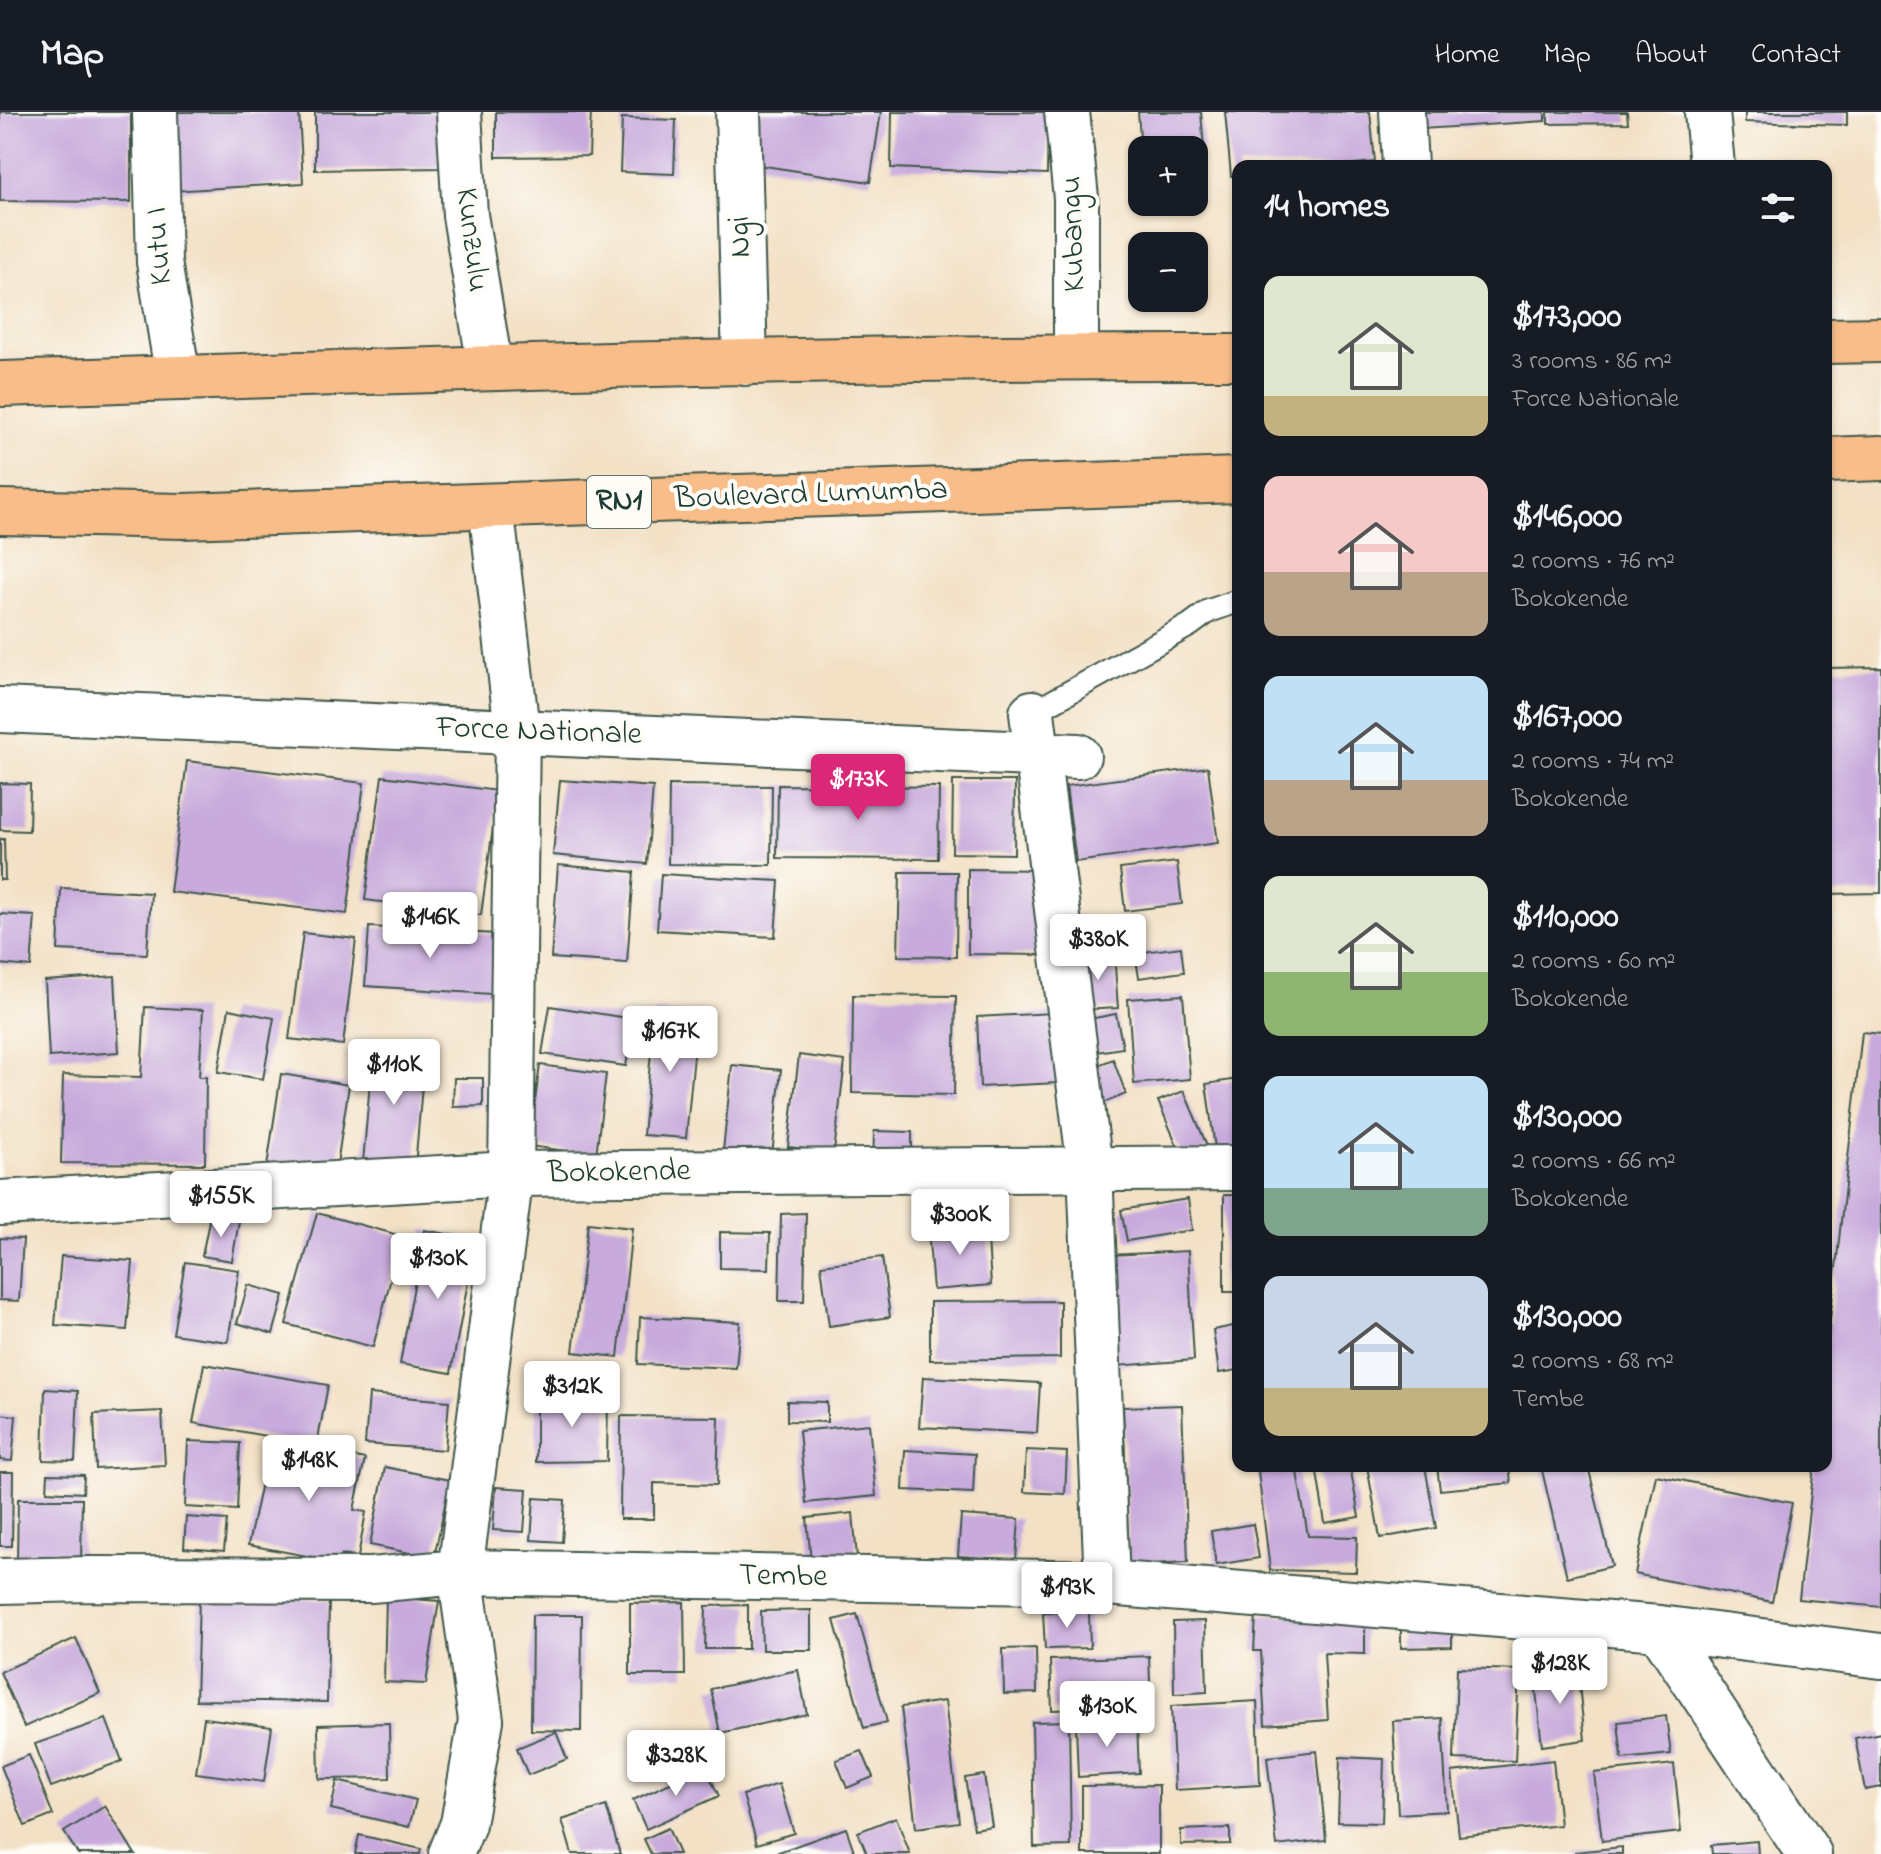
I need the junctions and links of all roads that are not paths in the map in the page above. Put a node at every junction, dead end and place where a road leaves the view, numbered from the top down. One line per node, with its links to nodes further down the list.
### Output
1 (155, 112): 15 (street, Kutu I)
2 (459, 112): 14 (street, Kunzulu)
3 (738, 112): 13 (street, Ngi)
4 (1067, 112): 11 (street, Kubangu)
5 (1402, 112): 7 (street)
6 (1707, 112): 8 (street)
7 (1405, 160)
8 (1711, 160)
9 (1881, 340): 10 (highway)
10 (1832, 341)
11 (1076, 357): 12 (highway); 13 (highway)
12 (1232, 357)
13 (745, 363): 14 (highway)
14 (490, 367): 15 (highway)
15 (178, 378): 16 (highway)
16 (0, 384)
17 (1881, 458): 18 (highway)
18 (1832, 460)
19 (1232, 480): 20 (highway, Boulevard Lumumba / RN1)
20 (491, 506): 21 (highway, Boulevard Lumumba / RN1); 24 (street)
21 (0, 512)
22 (1232, 603): 25 (lane)
23 (0, 710): 24 (street, Force Nationale)
24 (517, 730): 25 (street, Force Nationale); 28 (street)
25 (1049, 741): 26 (street)
26 (1090, 1168): 27 (street, Bokokende); 28 (street, Bokokende); 32 (street)
27 (1232, 1168)
28 (511, 1174): 29 (street, Bokokende); 30 (street)
29 (0, 1203)
30 (460, 1572): 31 (street, Tembe); 32 (street, Tembe); 35 (street)
31 (0, 1581)
32 (1107, 1583): 33 (street, Tembe)
33 (1659, 1628): 34 (street, Tembe); 36 (street)
34 (1881, 1656)
35 (451, 1854)
36 (1809, 1854)

